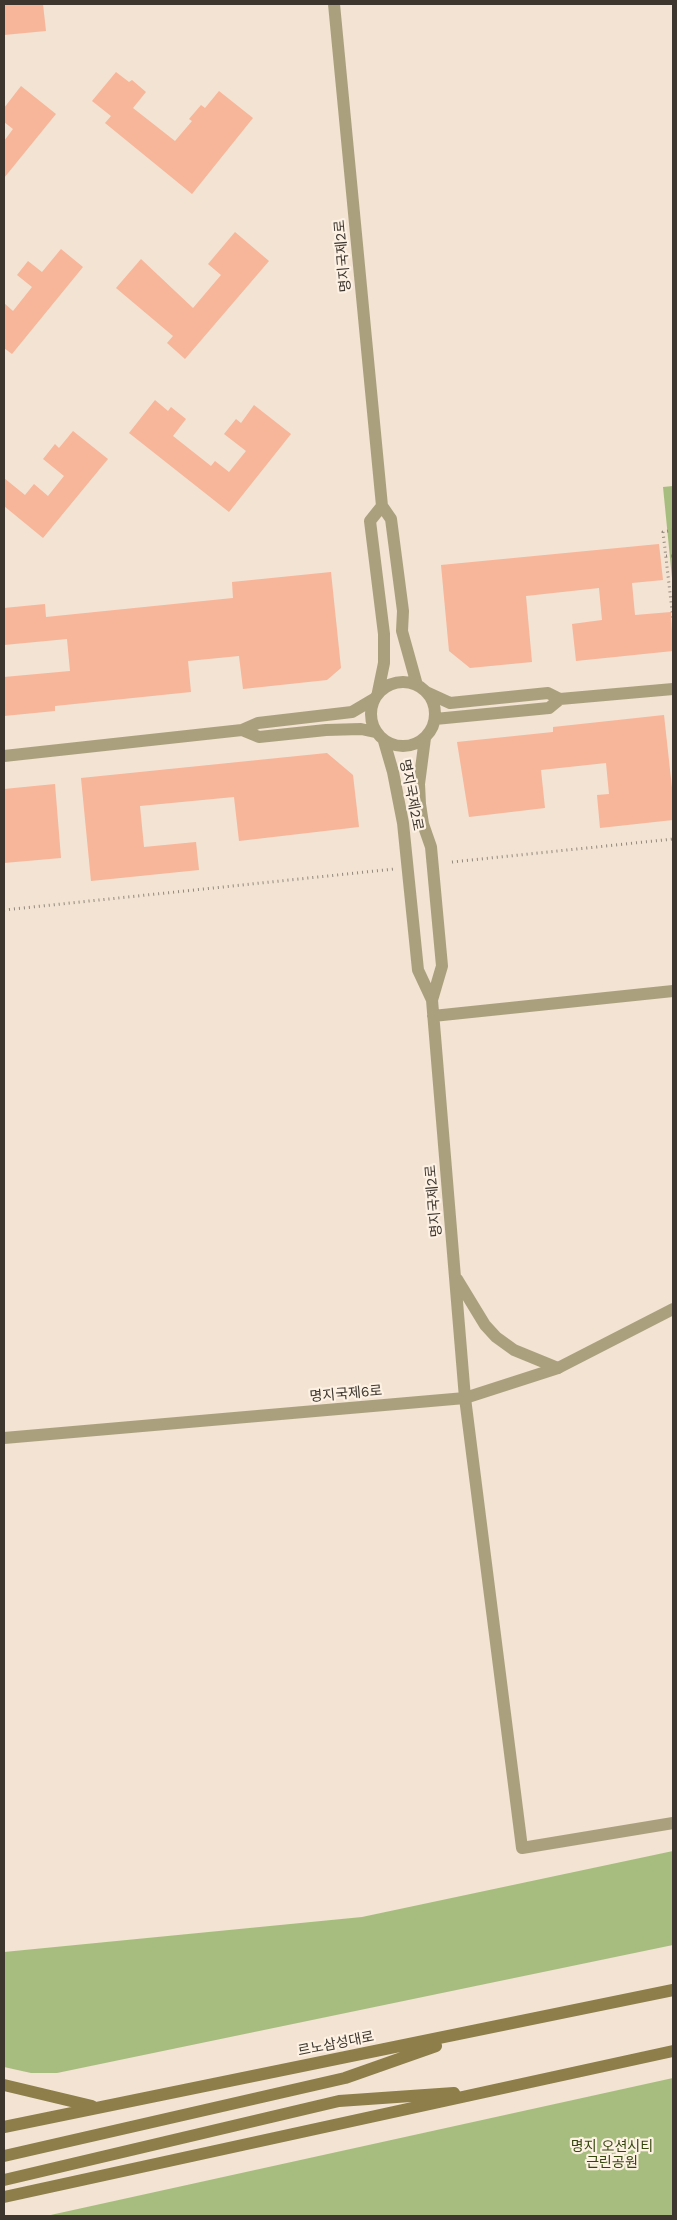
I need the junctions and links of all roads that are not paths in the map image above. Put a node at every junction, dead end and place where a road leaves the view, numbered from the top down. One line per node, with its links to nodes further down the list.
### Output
1 (334, 4): 2 (street, 명지국제2로)
2 (382, 506): 3 (street, 명지국제2로); 5 (street)
3 (422, 688): 5 (street); 6 (street); 7 (street)
4 (673, 689): 6 (street)
5 (376, 696): 8 (street); 9 (street)
6 (560, 699): 7 (street)
7 (435, 719): 10 (street)
8 (242, 730): 9 (street); 11 (street)
9 (380, 737): 10 (street); 13 (street, 명지국제2로)
10 (425, 738): 13 (street, 명지국제2로)
11 (4, 756)
12 (673, 992): 14 (street)
13 (432, 1000): 14 (street, 명지국제2로)
14 (433, 1016): 15 (street, 명지국제2로)
15 (455, 1277): 17 (street); 18 (street, 명지국제2로)
16 (673, 1309): 17 (street, 명지국제6로)
17 (558, 1368): 18 (street, 명지국제6로)
18 (465, 1398): 19 (street, 명지국제6로); 20 (street, 명지국제2로)
19 (4, 1438)
20 (673, 1822)
21 (673, 1990): 22 (main road, 르노삼성대로)
22 (476, 2031): 26 (main road, 르노삼성대로); 28 (main road)
23 (673, 2051): 25 (main road)
24 (4, 2085): 26 (main road)
25 (498, 2090): 29 (main road); 30 (main road)
26 (97, 2107): 27 (main road, 르노삼성대로)
27 (4, 2127)
28 (4, 2156)
29 (4, 2180)
30 (4, 2197)

